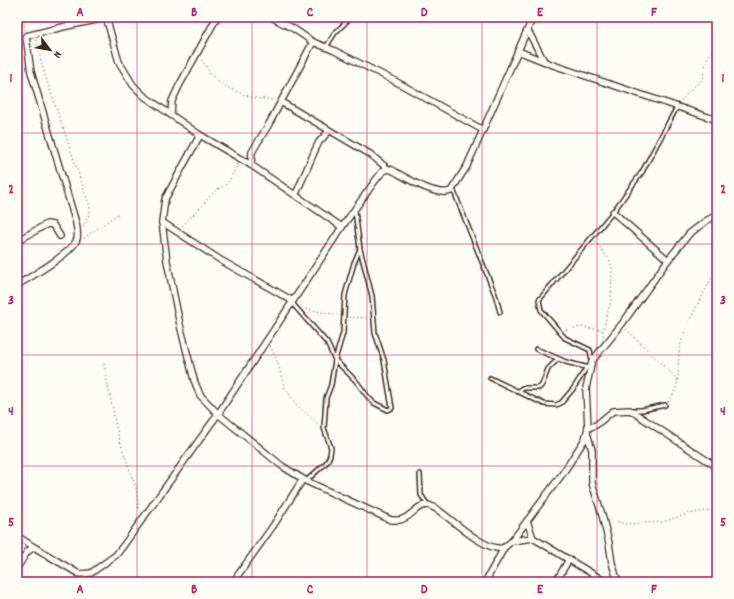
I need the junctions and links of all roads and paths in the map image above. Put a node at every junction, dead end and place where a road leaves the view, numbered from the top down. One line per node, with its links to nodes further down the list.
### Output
1 (23, 17): 9 (path)
2 (217, 17): 14 (street)
3 (271, 17): 10 (street)
4 (351, 17): 11 (lane)
5 (533, 17): 7 (street)
6 (106, 18): 8 (street); 18 (street)
7 (528, 31): 13 (street); 15 (street)
8 (35, 34): 9 (street); 38 (path)
9 (26, 36): 38 (street)
10 (313, 42): 11 (street); 16 (street)
11 (326, 47): 20 (street)
12 (717, 50): 17 (path)
13 (518, 51): 15 (street); 20 (street)
14 (196, 56): 16 (path); 18 (street)
15 (544, 61): 17 (street)
16 (281, 102): 21 (street); 23 (street)
17 (677, 106): 19 (street); 30 (lane)
18 (171, 115): 22 (street)
19 (717, 120)
20 (483, 130): 27 (street)
21 (329, 131): 26 (street); 28 (street)
22 (200, 135): 24 (street); 33 (street)
23 (252, 152): 24 (street); 25 (street)
24 (240, 158): 25 (street); 35 (path)
25 (251, 165): 28 (street)
26 (388, 169): 27 (street); 29 (street)
27 (453, 189): 46 (lane)
28 (296, 194): 34 (street)
29 (355, 210): 34 (street); 41 (lane)
30 (613, 212): 37 (lane); 42 (street)
31 (118, 214): 40 (path)
32 (717, 215): 42 (street)
33 (162, 222): 35 (street); 65 (street)
34 (342, 227): 45 (street)
35 (177, 232): 45 (street)
36 (60, 236): 39 (street)
37 (592, 238): 50 (path); 51 (lane)
38 (77, 239): 40 (street)
39 (17, 241)
40 (73, 245): 44 (street)
41 (360, 249): 47 (lane); 48 (lane)
42 (668, 260): 49 (street)
43 (717, 268): 61 (path)
44 (17, 286)
45 (294, 304): 47 (path); 52 (street); 56 (lane)
46 (500, 312)
47 (344, 316): 48 (path); 56 (lane)
48 (374, 318): 56 (lane)
49 (622, 324): 53 (street); 61 (path)
50 (603, 330): 51 (path); 53 (path)
51 (560, 332): 57 (lane)
52 (266, 341): 65 (street); 66 (path)
53 (604, 346): 57 (street)
54 (536, 349): 55 (lane)
55 (558, 358): 59 (lane); 62 (lane)
56 (335, 360): 70 (lane)
57 (592, 362): 59 (street)
58 (104, 364): 75 (path)
59 (588, 368): 62 (lane); 67 (street)
60 (490, 378): 62 (lane)
61 (678, 381): 63 (path)
62 (518, 392)
63 (665, 405): 64 (lane)
64 (630, 410): 67 (street); 68 (street)
65 (218, 414): 70 (street); 75 (street)
66 (321, 428)
67 (588, 430): 73 (street); 74 (street)
68 (717, 467)
69 (420, 474): 71 (lane)
70 (305, 480): 71 (street); 83 (street)
71 (428, 505): 80 (street)
72 (717, 509): 73 (path)
73 (602, 516): 87 (street)
74 (527, 521): 77 (street); 78 (street)
75 (141, 522): 79 (street)
76 (17, 536): 79 (street)
77 (533, 538): 78 (street); 81 (street)
78 (512, 541): 80 (street)
79 (34, 547): 82 (street)
80 (504, 548): 84 (street)
81 (569, 559): 85 (street); 86 (street)
82 (17, 568)
83 (233, 582)
84 (485, 582)
85 (556, 582)
86 (606, 582)
87 (618, 582)

